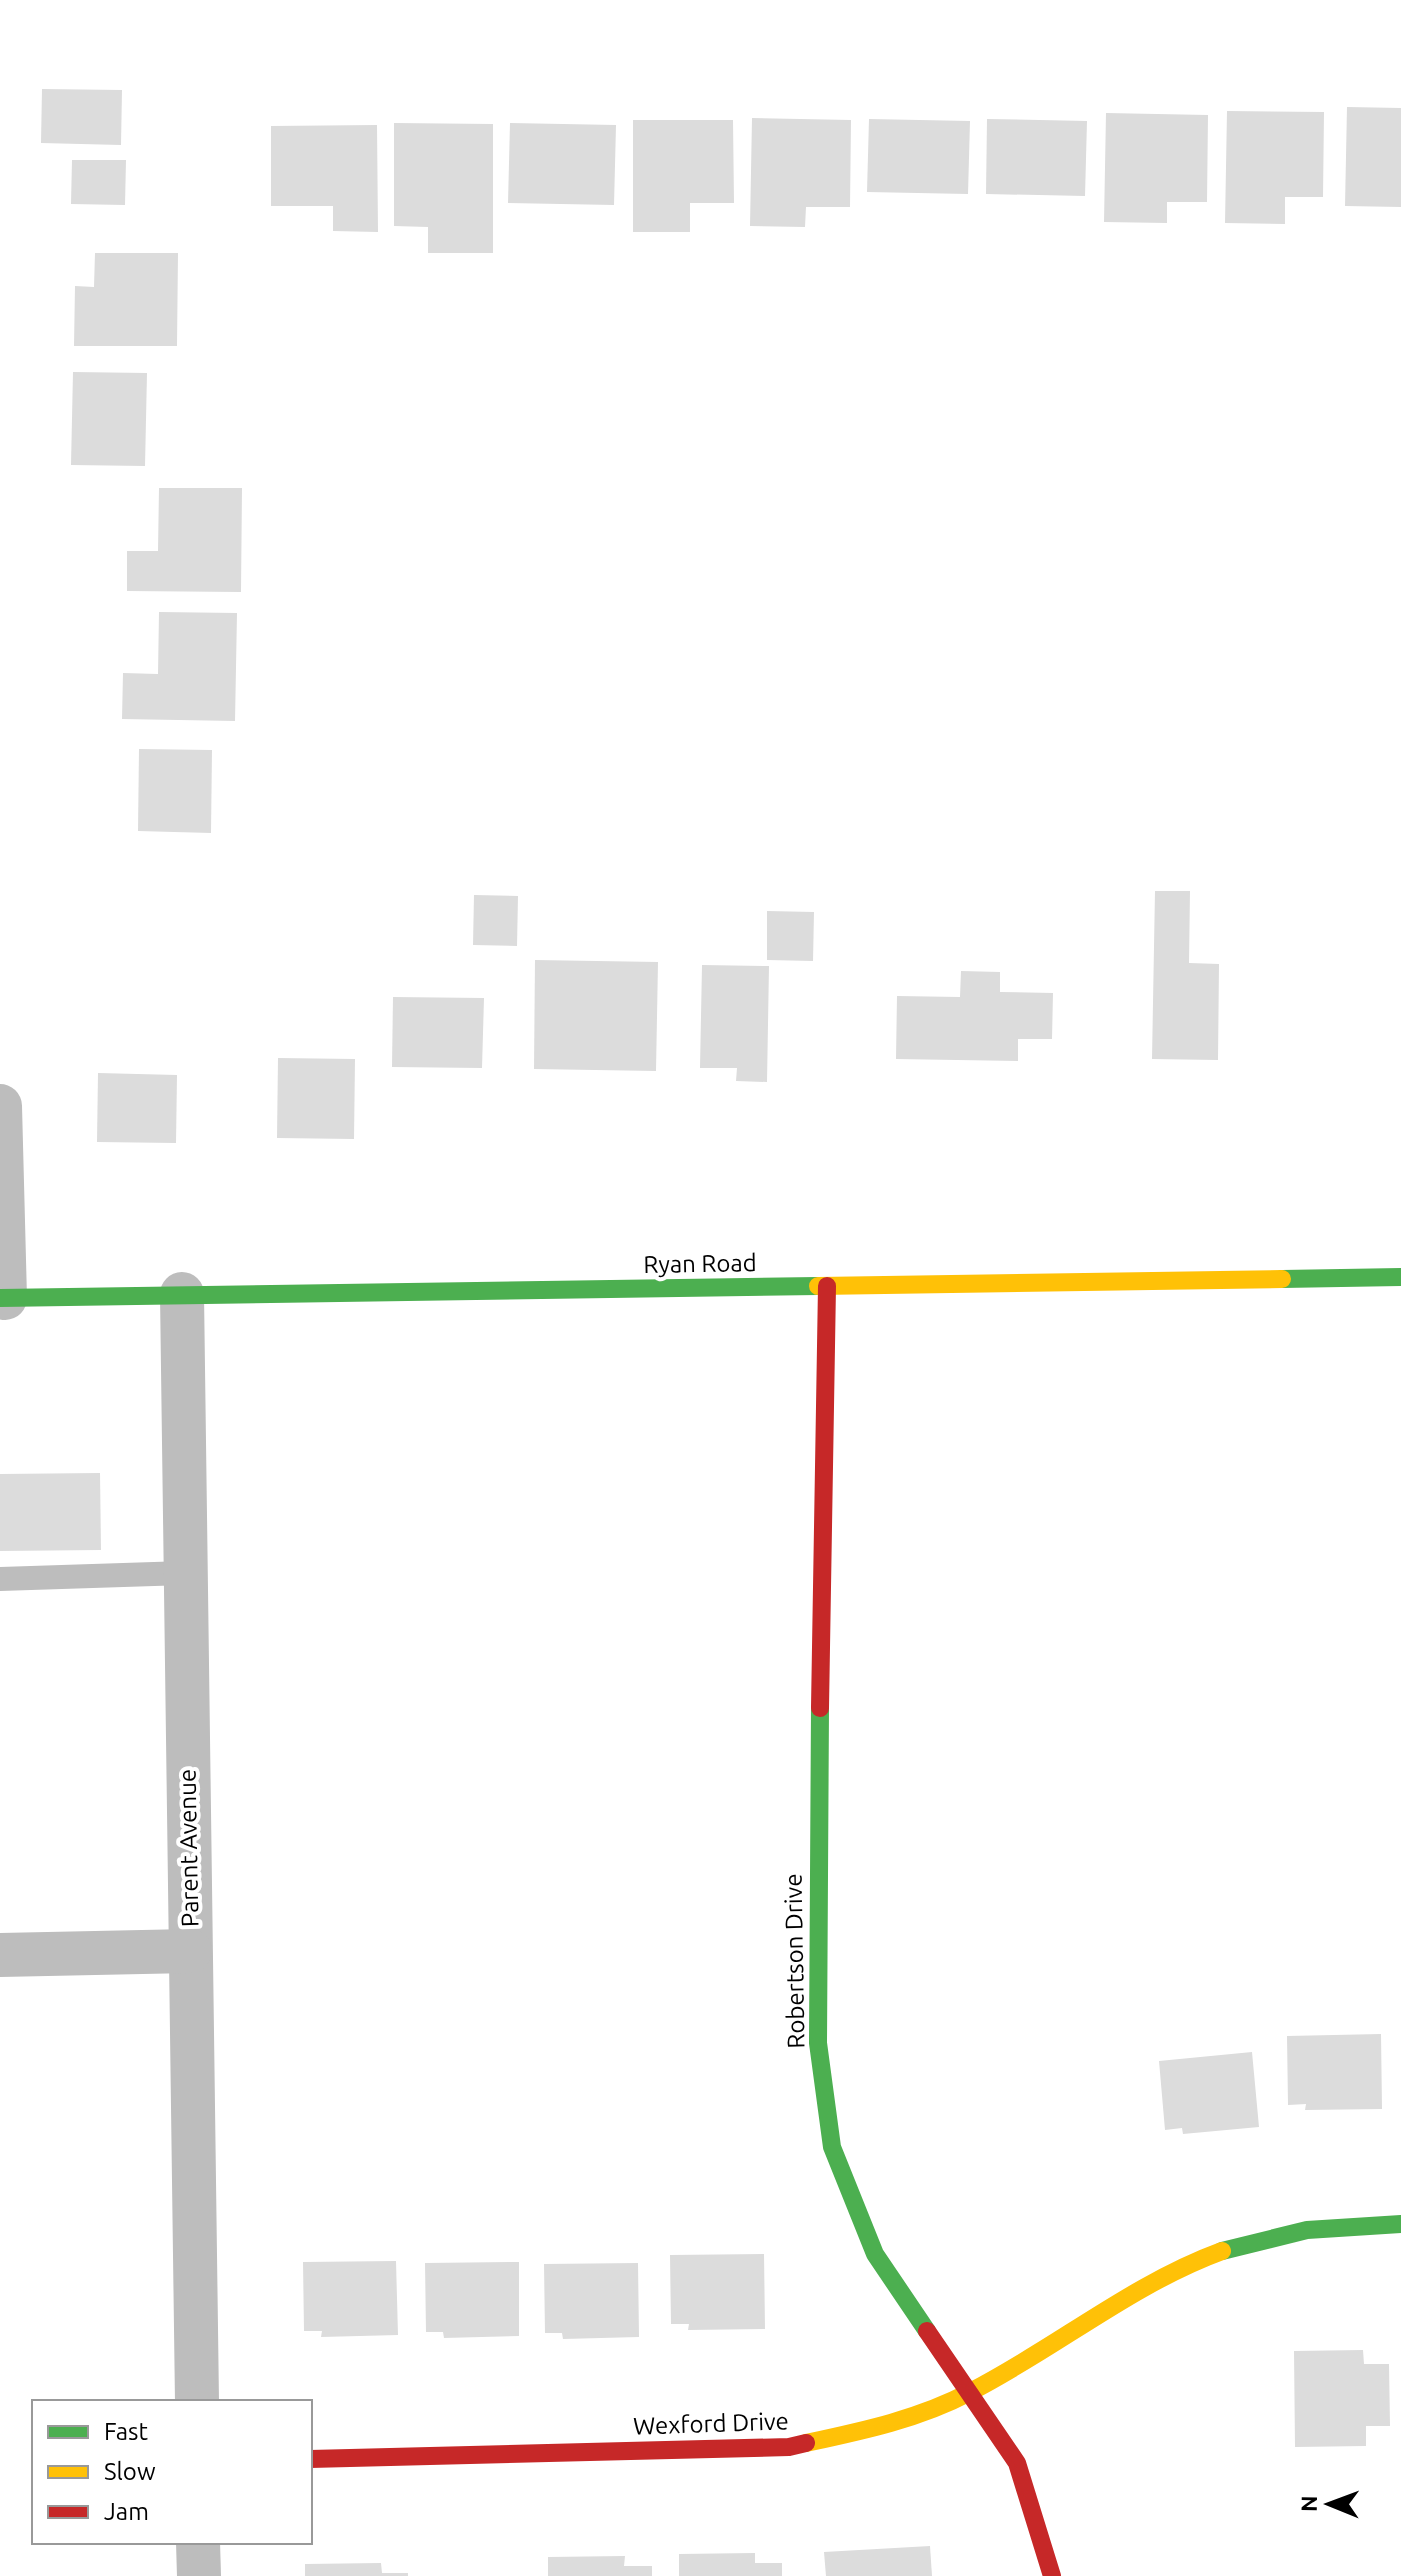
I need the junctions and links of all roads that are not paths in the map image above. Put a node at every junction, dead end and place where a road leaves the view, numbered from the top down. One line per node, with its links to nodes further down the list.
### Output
1 (0, 1106): 5 (street)
2 (1401, 1277): 3 (street, Ryan Road)
3 (827, 1286): 4 (street, Ryan Road); 11 (street, Robertson Drive)
4 (182, 1294): 5 (street, Ryan Road); 6 (street, Parent Avenue)
5 (2, 1298)
6 (185, 1573): 7 (lane); 8 (street, Parent Avenue)
7 (0, 1579)
8 (190, 1951): 9 (street); 12 (street, Parent Avenue)
9 (0, 1955)
10 (1401, 2224): 11 (street, Wexford Drive)
11 (967, 2394): 13 (street, Wexford Drive); 16 (street, Robertson Drive)
12 (197, 2400)
13 (312, 2459)
14 (198, 2544): 15 (street)
15 (199, 2576)
16 (1052, 2576)

